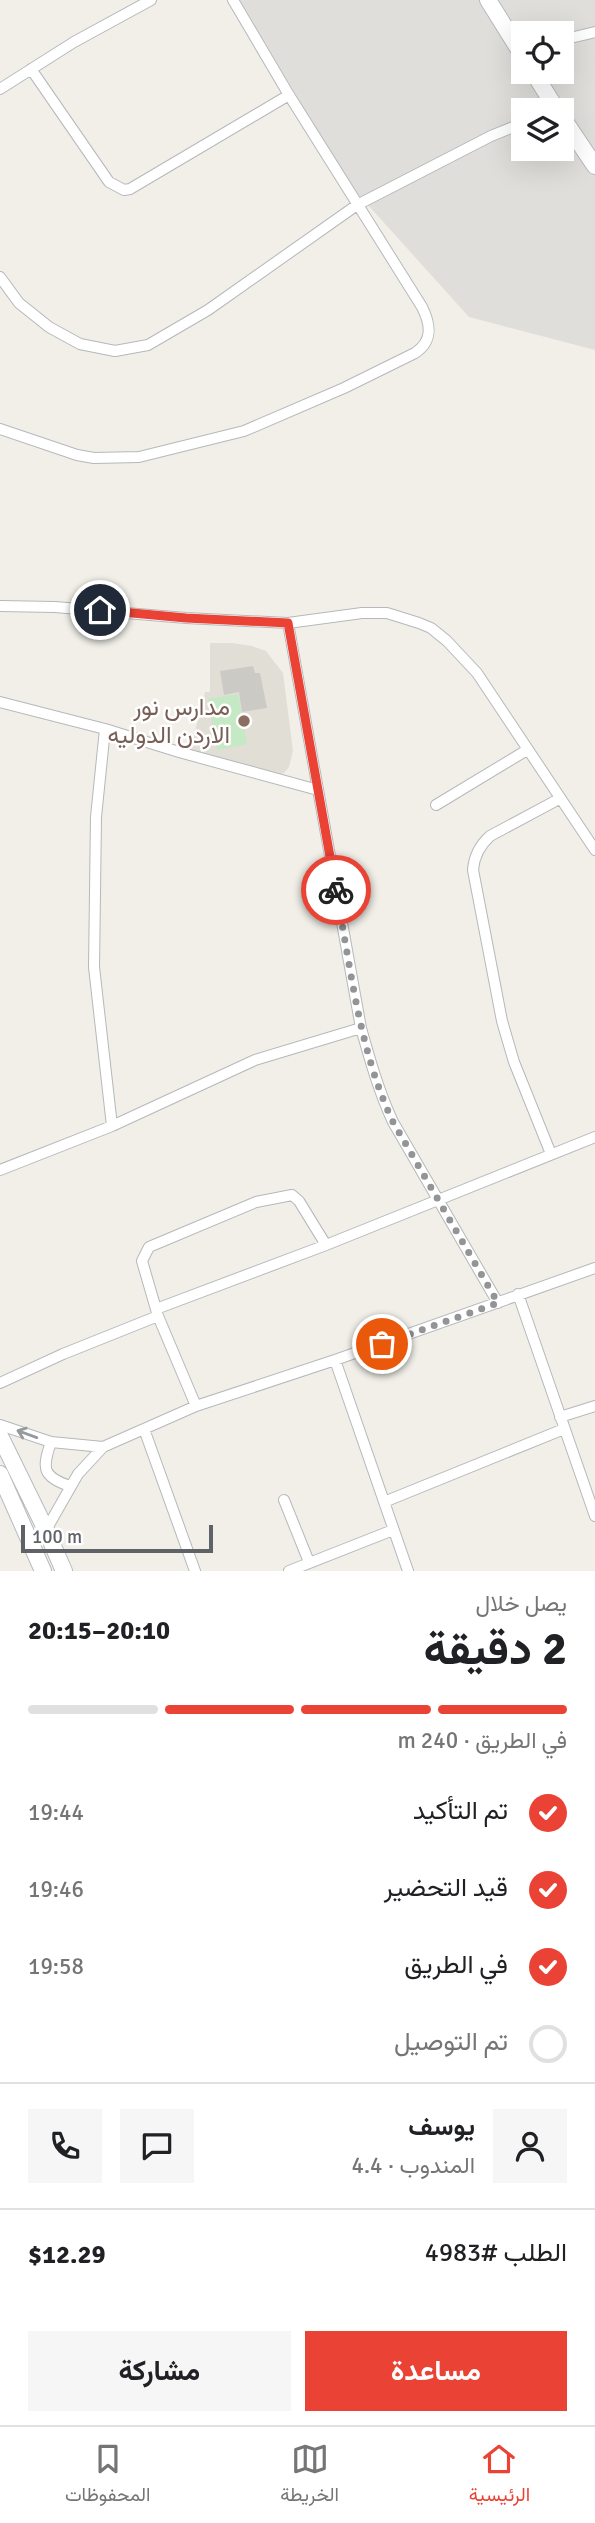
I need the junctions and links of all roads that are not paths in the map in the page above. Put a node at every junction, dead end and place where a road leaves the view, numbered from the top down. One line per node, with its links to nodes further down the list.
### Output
1 (151, 0): 7 (street)
2 (233, 0): 9 (street)
3 (488, 0): 5 (street)
4 (595, 32): 6 (street)
5 (511, 35)
6 (574, 37)
7 (31, 69): 8 (street); 9 (street)
8 (0, 89)
9 (289, 95): 13 (street)
10 (511, 128): 13 (street)
11 (574, 135): 12 (street)
12 (595, 166)
13 (357, 205): 14 (street); 15 (street)
14 (0, 277)
15 (0, 429)
16 (0, 606): 17 (street)
17 (288, 623): 20 (street); 21 (street)
18 (0, 702): 19 (street)
19 (105, 729): 21 (street); 26 (street)
20 (527, 750): 22 (street); 23 (street)
21 (318, 790): 25 (street)
22 (559, 799): 24 (street); 28 (street)
23 (436, 805)
24 (595, 850)
25 (361, 1028): 26 (street); 30 (street)
26 (112, 1126): 29 (street)
27 (595, 1137): 28 (street)
28 (551, 1154): 30 (street)
29 (0, 1170)
30 (439, 1200): 31 (street); 34 (street)
31 (326, 1245): 35 (street); 35 (street)
32 (595, 1268): 33 (street)
33 (518, 1294): 34 (street); 40 (street)
34 (498, 1303): 36 (street)
35 (157, 1312): 37 (street); 38 (street)
36 (335, 1360): 38 (street); 50 (street)
37 (0, 1383)
38 (195, 1406): 42 (street)
39 (595, 1406): 40 (street)
40 (560, 1417): 43 (street)
41 (0, 1425): 45 (street, one-way to 41)
42 (144, 1429): 46 (street); 58 (street)
43 (564, 1429): 50 (street); 52 (street)
44 (0, 1436): 53 (street)
45 (51, 1442): 46 (street); 48 (street)
46 (103, 1447): 48 (street)
47 (0, 1474): 51 (street)
48 (70, 1486): 53 (street)
49 (284, 1500): 55 (street)
50 (384, 1502): 54 (street)
51 (6, 1506): 56 (street)
52 (595, 1516)
53 (46, 1530): 57 (street)
54 (393, 1530): 55 (street); 60 (street)
55 (309, 1562): 59 (street)
56 (43, 1571)
57 (64, 1571)
58 (195, 1571)
59 (289, 1571)
60 (408, 1571)

